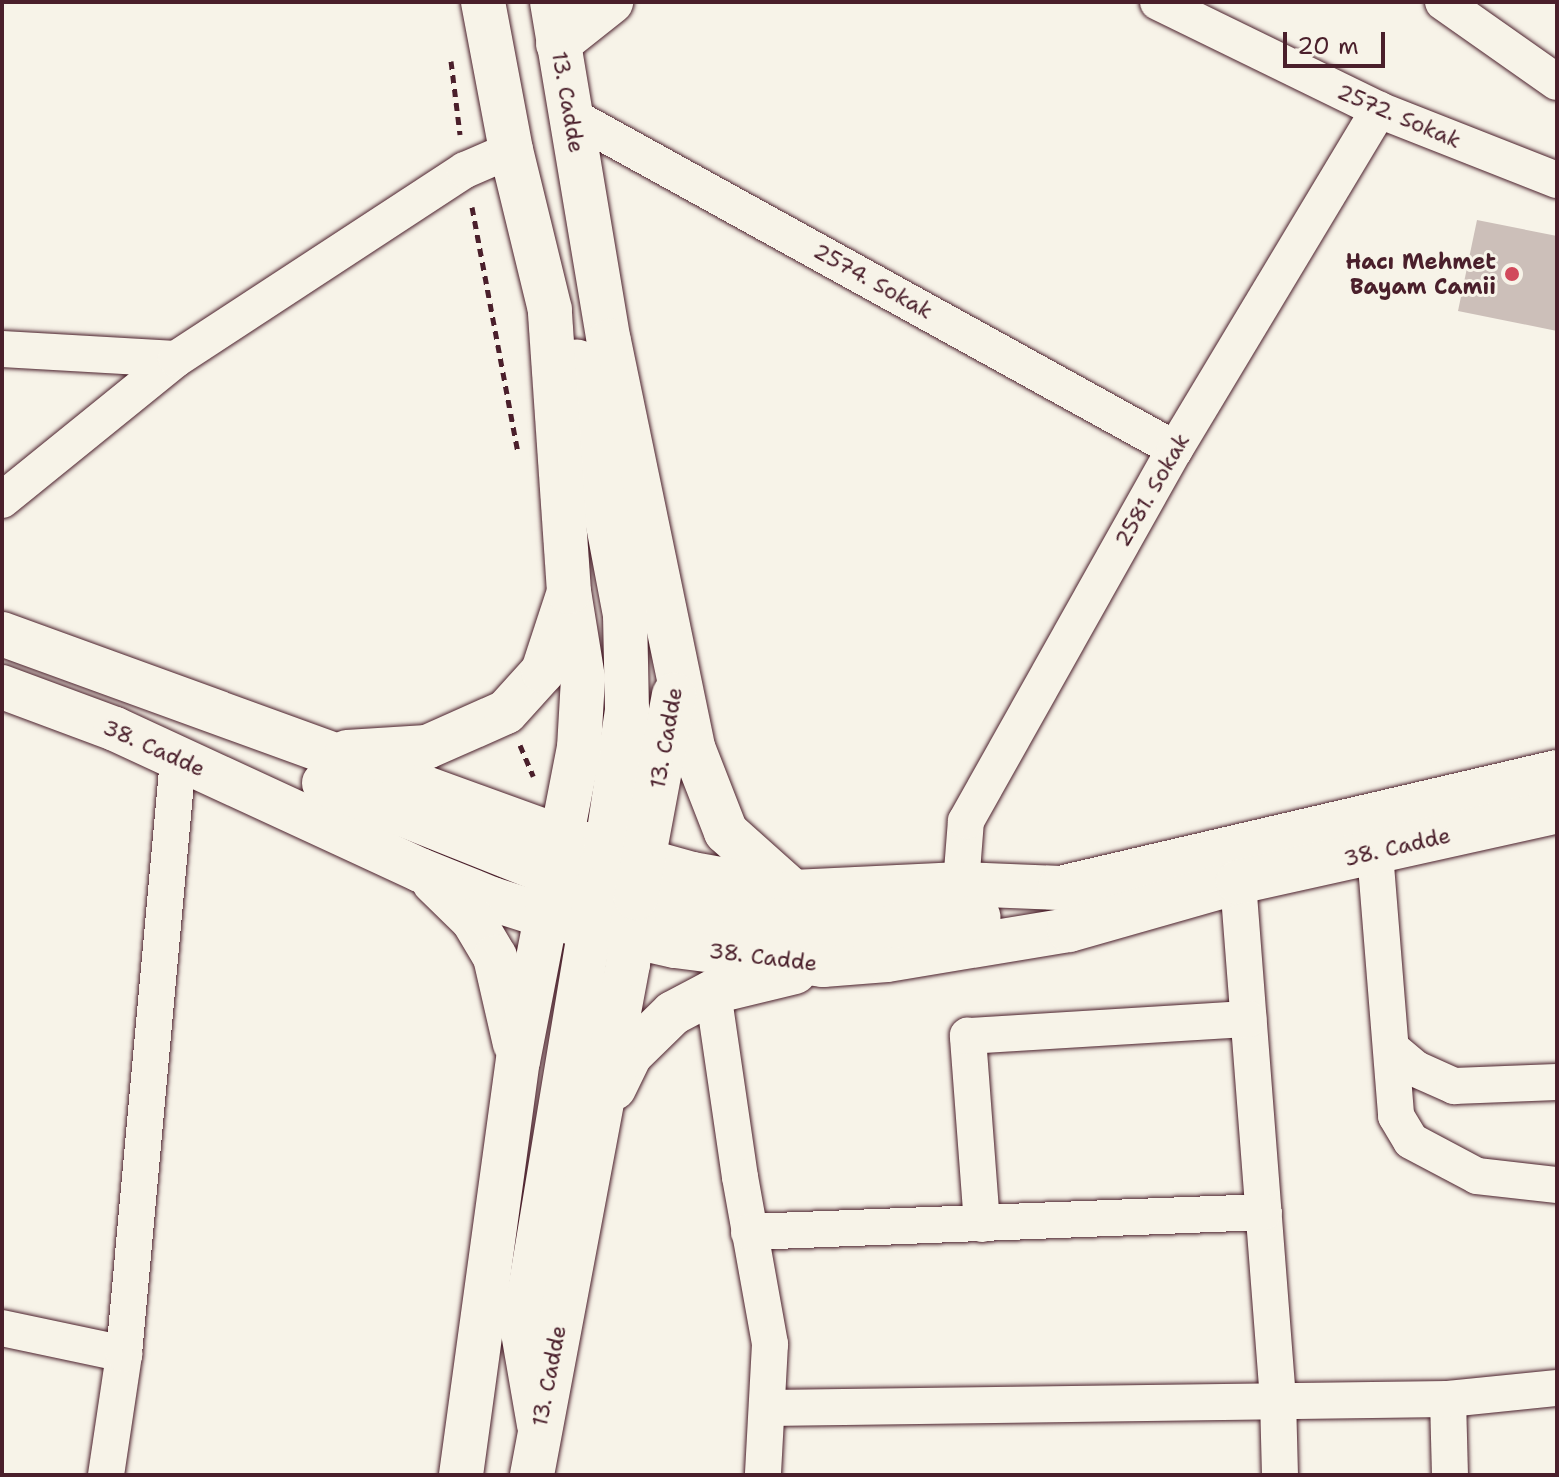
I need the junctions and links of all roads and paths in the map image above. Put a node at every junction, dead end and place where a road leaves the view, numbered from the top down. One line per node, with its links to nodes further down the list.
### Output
1 (483, 2): 11 (main road, 13. Cadde)
2 (552, 2): 6 (main road, 13. Cadde)
3 (611, 2): 6 (main road)
4 (1158, 2): 9 (street, 2572. Sokak)
5 (1443, 2): 8 (street)
6 (558, 44): 10 (main road, 13. Cadde)
7 (449, 46): 12 (path)
8 (1557, 82)
9 (1379, 110): 13 (street, 2572. Sokak); 17 (street, 2581. Sokak)
10 (570, 115): 17 (street, 2574. Sokak); 22 (main road, 13. Cadde)
11 (511, 150): 12 (street); 14 (main road, 13. Cadde)
12 (465, 170): 16 (street); 18 (path)
13 (1557, 180)
14 (550, 310): 20 (main road, 13. Cadde); 33 (main road)
15 (2, 349): 16 (street)
16 (176, 359): 19 (street)
17 (1175, 449): 32 (street, 2581. Sokak)
18 (521, 468)
19 (2, 500)
20 (569, 592): 25 (main road); 33 (main road, 13. Cadde)
21 (2, 634): 25 (main road, 38. Cadde)
22 (677, 678): 33 (main road, 13. Cadde); 35 (main road)
23 (2, 687): 24 (main road, 38. Cadde)
24 (115, 729): 26 (main road, 38. Cadde); 33 (main road)
25 (327, 753): 33 (main road, 38. Cadde)
26 (178, 759): 30 (main road, 38. Cadde); 48 (street)
27 (1557, 772): 34 (main road, 38. Cadde)
28 (1557, 811): 29 (main road, 38. Cadde)
29 (1375, 853): 31 (main road, 38. Cadde); 39 (street)
30 (420, 870): 33 (main road, 38. Cadde); 40 (main road)
31 (1238, 882): 36 (main road, 38. Cadde); 38 (street)
32 (961, 884): 34 (main road, 38. Cadde); 35 (main road, 38. Cadde)
33 (597, 888): 34 (main road); 35 (main road, 38. Cadde); 36 (main road, 38. Cadde); 40 (main road, 13. Cadde); 42 (main road, 13. Cadde); 53 (main road)
34 (1060, 888)
35 (793, 892)
36 (823, 965): 37 (main road)
37 (713, 992): 42 (main road); 46 (street)
38 (1248, 1019): 44 (street); 45 (street)
39 (1391, 1048): 41 (street); 43 (street)
40 (518, 1061): 55 (main road, 13. Cadde)
41 (1557, 1082)
42 (600, 1116): 53 (main road, 13. Cadde)
43 (1557, 1185)
44 (1264, 1212): 45 (street); 50 (street)
45 (982, 1224): 46 (street)
46 (749, 1232): 52 (street)
47 (2, 1328): 48 (street)
48 (124, 1354): 54 (street)
49 (1557, 1388): 51 (street)
50 (1278, 1399): 51 (street); 52 (street); 58 (street)
51 (1448, 1399): 59 (street)
52 (768, 1408): 57 (street)
53 (539, 1425): 56 (main road, 13. Cadde)
54 (106, 1475)
55 (461, 1475)
56 (532, 1475)
57 (763, 1475)
58 (1280, 1475)
59 (1450, 1475)

